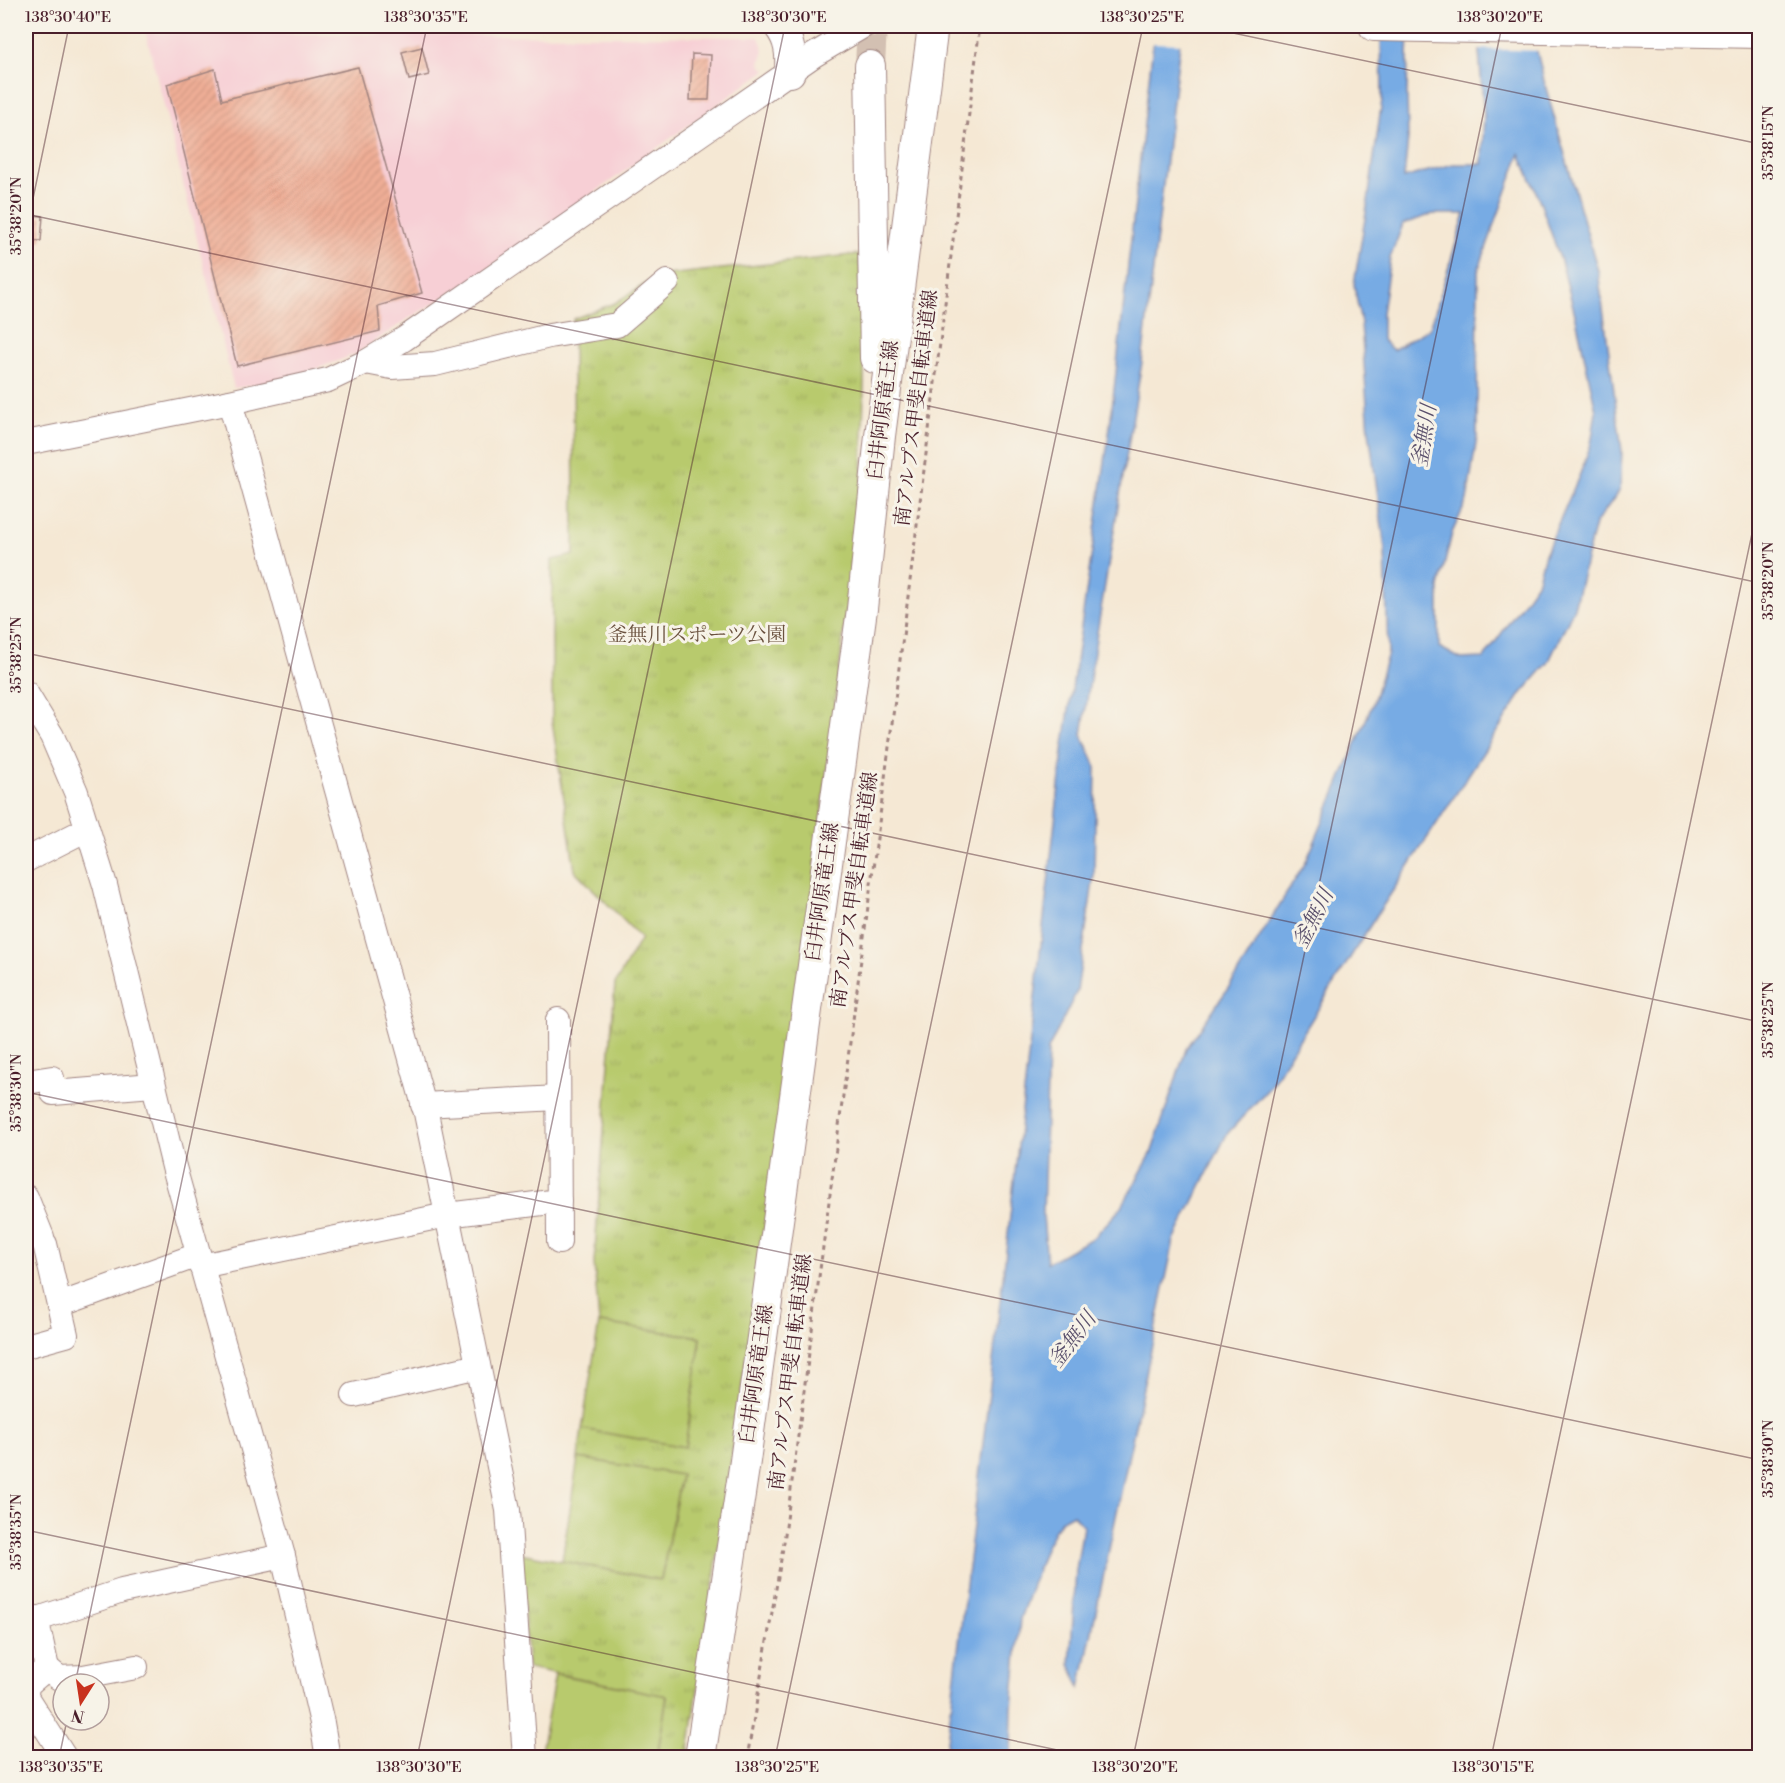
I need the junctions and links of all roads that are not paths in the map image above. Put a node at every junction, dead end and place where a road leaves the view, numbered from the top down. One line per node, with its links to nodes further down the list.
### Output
1 (779, 26): 7 (main road)
2 (863, 26): 7 (street)
3 (933, 26): 11 (main road, 臼井阿原竜王線)
4 (1374, 26): 5 (main road)
5 (1760, 33)
6 (870, 66): 11 (main road)
7 (790, 72): 9 (street)
8 (667, 282): 9 (street)
9 (366, 362): 10 (street)
10 (230, 402): 12 (street); 20 (street)
11 (880, 436): 40 (main road, 臼井阿原竜王線)
12 (26, 443)
13 (26, 696): 14 (street)
14 (87, 829): 15 (street); 18 (street)
15 (26, 860)
16 (558, 1020): 19 (street)
17 (26, 1082): 18 (street)
18 (153, 1085): 27 (street)
19 (558, 1098): 20 (street); 22 (street)
20 (423, 1105): 23 (street)
21 (26, 1197): 26 (street)
22 (559, 1201): 23 (street); 25 (street)
23 (447, 1215): 27 (street); 30 (street)
24 (26, 1223): 26 (street)
25 (559, 1242)
26 (45, 1244): 28 (street)
27 (200, 1260): 28 (street); 32 (street)
28 (59, 1305): 29 (street)
29 (26, 1346)
30 (478, 1366): 31 (street); 39 (street)
31 (354, 1395)
32 (283, 1556): 33 (street); 38 (street)
33 (31, 1621): 35 (street)
34 (136, 1667): 35 (street)
35 (47, 1668): 36 (street)
36 (26, 1695): 37 (street)
37 (65, 1758)
38 (328, 1758)
39 (525, 1758)
40 (700, 1758)

